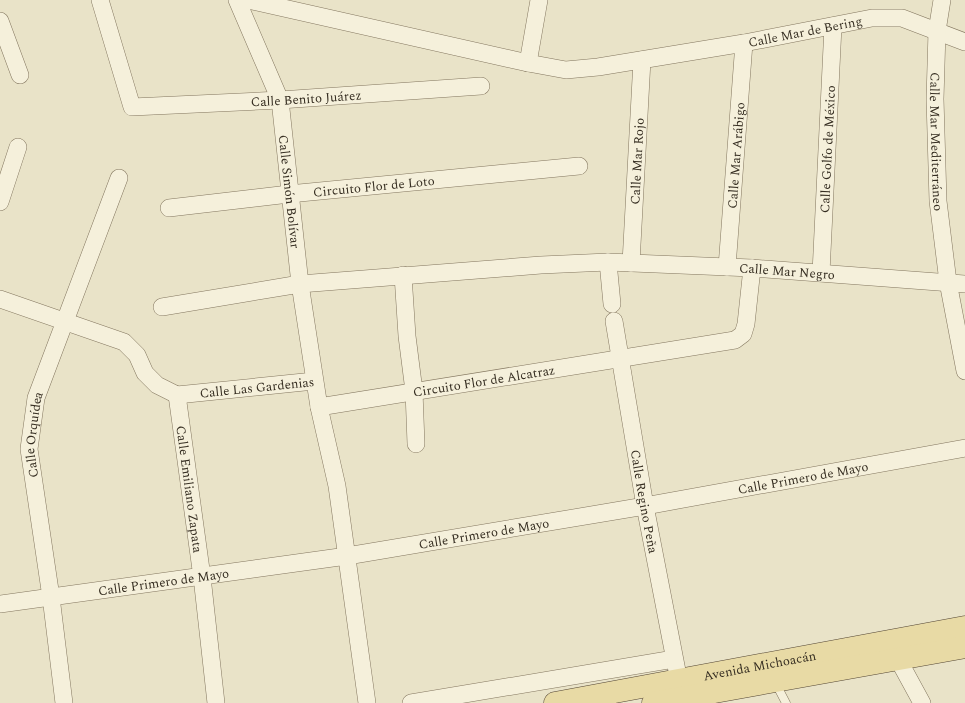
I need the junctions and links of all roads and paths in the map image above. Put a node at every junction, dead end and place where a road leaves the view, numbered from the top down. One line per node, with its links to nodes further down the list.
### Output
1 (100, 0): 15 (street, Calle Benito Juárez)
2 (237, 0): 15 (street, Calle Simón Bolívar)
3 (248, 0): 12 (street, Calle Mar de Bering)
4 (539, 0): 12 (street)
5 (942, 0): 8 (street, Calle Mar Mediterráneo)
6 (0, 20): 13 (street)
7 (833, 26): 8 (street, Calle Mar de Bering); 10 (street, Calle Mar de Bering); 26 (street, Calle Golfo de México)
8 (937, 31): 9 (street, Calle Mar de Bering); 28 (street, Calle Mar Mediterráneo)
9 (965, 42)
10 (744, 43): 11 (street, Calle Mar de Bering); 24 (street, Calle Mar Arábigo)
11 (642, 60): 12 (street, Calle Mar de Bering); 23 (street, Calle Mar Rojo)
12 (528, 63)
13 (20, 75)
14 (481, 86): 15 (street, Calle Benito Juárez)
15 (280, 100): 19 (street, Calle Simón Bolívar)
16 (18, 147): 20 (street)
17 (579, 166): 19 (street, Circuito Flor de Loto)
18 (119, 178): 34 (street, Calle Orquídea)
19 (290, 194): 21 (street, Circuito Flor de Loto); 29 (street, Calle Simón Bolívar)
20 (0, 202)
21 (169, 208)
22 (608, 262): 23 (street, Calle Mar Negro); 27 (street); 32 (street)
23 (631, 263): 24 (street, Calle Mar Negro)
24 (727, 267): 25 (street, Calle Mar Negro)
25 (752, 268): 26 (street, Calle Mar Negro); 36 (street, Circuito Flor de Alcatraz)
26 (821, 273): 28 (street, Calle Mar Negro)
27 (403, 275): 29 (street); 39 (street, Circuito Flor de Alcatraz)
28 (948, 282): 30 (street, Calle Mar Negro); 37 (street, Calle Mar Mediterráneo)
29 (300, 284): 33 (street); 38 (street, Calle Simón Bolívar)
30 (965, 284)
31 (0, 299): 34 (street)
32 (612, 304)
33 (162, 307)
34 (64, 321): 40 (street); 47 (street, Calle Orquídea)
35 (614, 321): 36 (street, Calle Regino Peña)
36 (620, 357): 39 (street, Circuito Flor de Alcatraz); 44 (street, Calle Regino Peña)
37 (965, 371)
38 (314, 380): 40 (street, Calle Las Gardenias); 41 (street, Calle Las Gardenias)
39 (414, 391): 41 (street); 42 (street)
40 (176, 395): 46 (street, Calle Emiliano Zapata)
41 (319, 407): 45 (street, Calle Las Gardenias)
42 (416, 444)
43 (965, 448): 44 (street, Calle Primero de Mayo)
44 (645, 506): 45 (street, Calle Primero de Mayo); 51 (street, Calle Regino Peña)
45 (347, 556): 46 (street, Calle Primero de Mayo); 57 (street, Calle Las Gardenias)
46 (202, 577): 47 (street, Calle Primero de Mayo); 56 (street, Calle Emiliano Zapata)
47 (51, 597): 48 (street, Calle Primero de Mayo); 55 (street, Calle Orquídea)
48 (0, 604)
49 (965, 627): 53 (main road, Avenida Michoacán)
50 (965, 647): 52 (main road, Avenida Michoacán)
51 (674, 659): 53 (street, Calle Regino Peña); 58 (street)
52 (898, 659): 54 (main road, Avenida Michoacán); 62 (street)
53 (679, 681): 59 (main road, Avenida Michoacán)
54 (774, 681): 60 (main road, Avenida Michoacán); 61 (lane)
55 (64, 703)
56 (216, 703)
57 (367, 703)
58 (411, 703)
59 (555, 703)
60 (653, 703)
61 (786, 703)
62 (922, 703)

